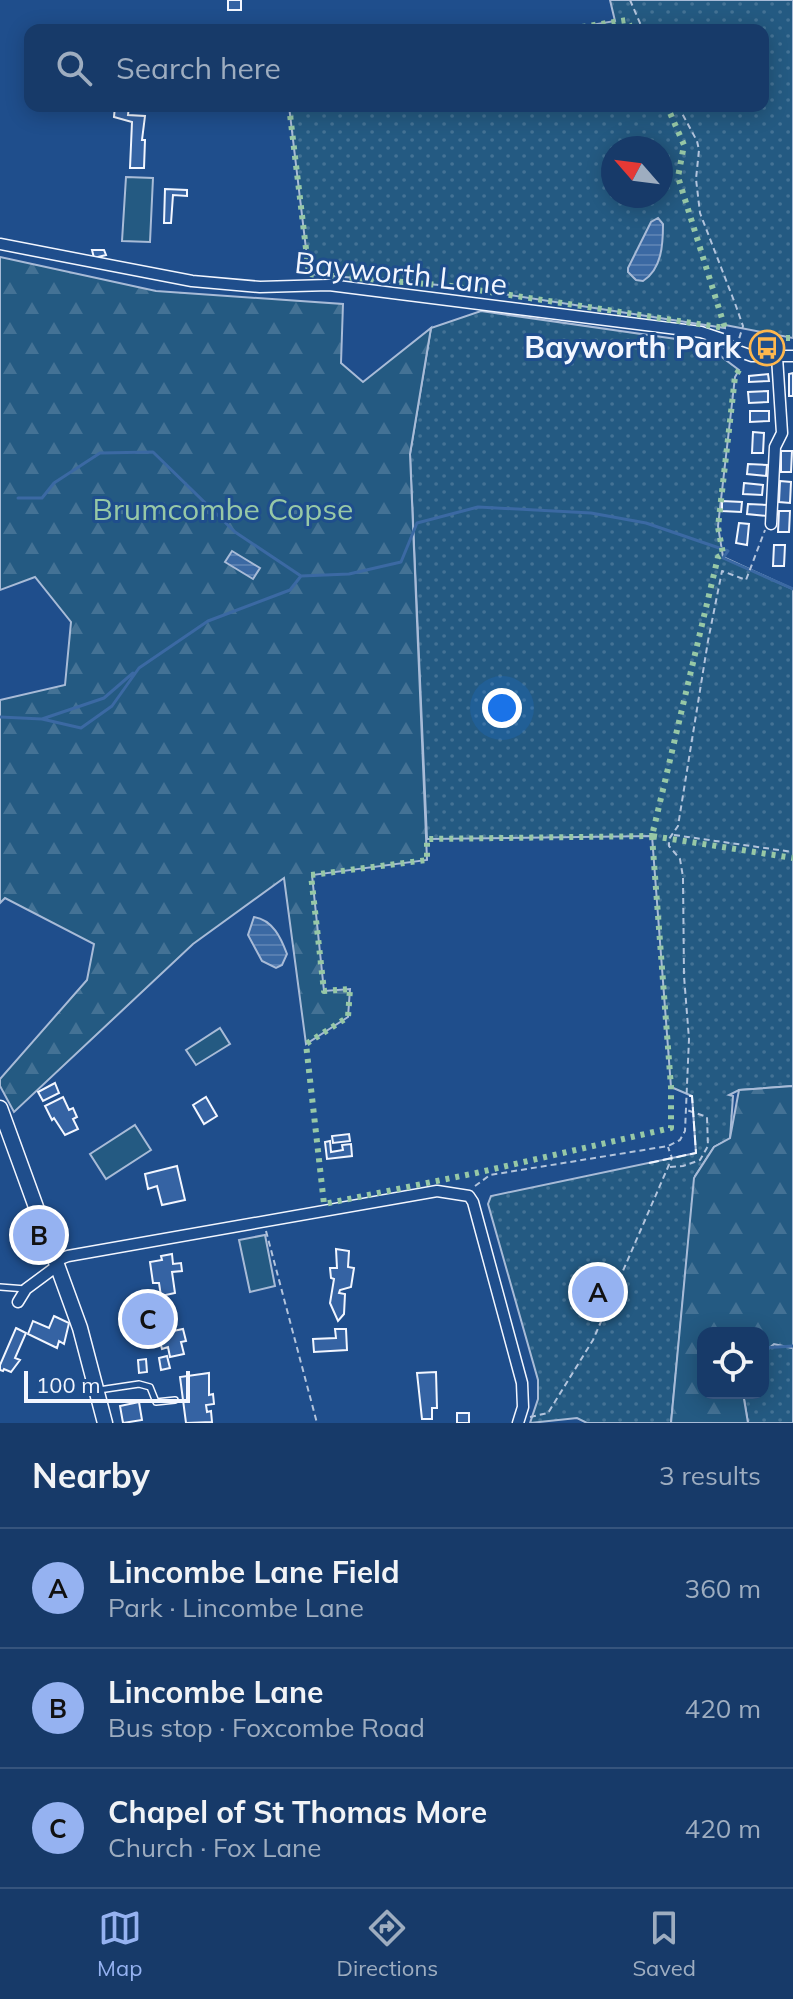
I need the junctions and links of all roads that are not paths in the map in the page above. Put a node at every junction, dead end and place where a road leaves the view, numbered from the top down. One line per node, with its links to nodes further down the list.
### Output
1 (0, 244): 3 (street, Bayworth Lane)
2 (793, 356): 3 (street, Bayworth Lane)
3 (777, 357): 5 (street)
4 (793, 409): 5 (street)
5 (781, 410): 6 (street)
6 (771, 524)
7 (0, 1108): 8 (street)
8 (56, 1264): 10 (street); 12 (street); 14 (street)
9 (0, 1287): 10 (lane)
10 (26, 1289): 11 (street)
11 (18, 1302)
12 (98, 1390): 13 (lane); 15 (street)
13 (175, 1400)
14 (516, 1422)
15 (105, 1423)

